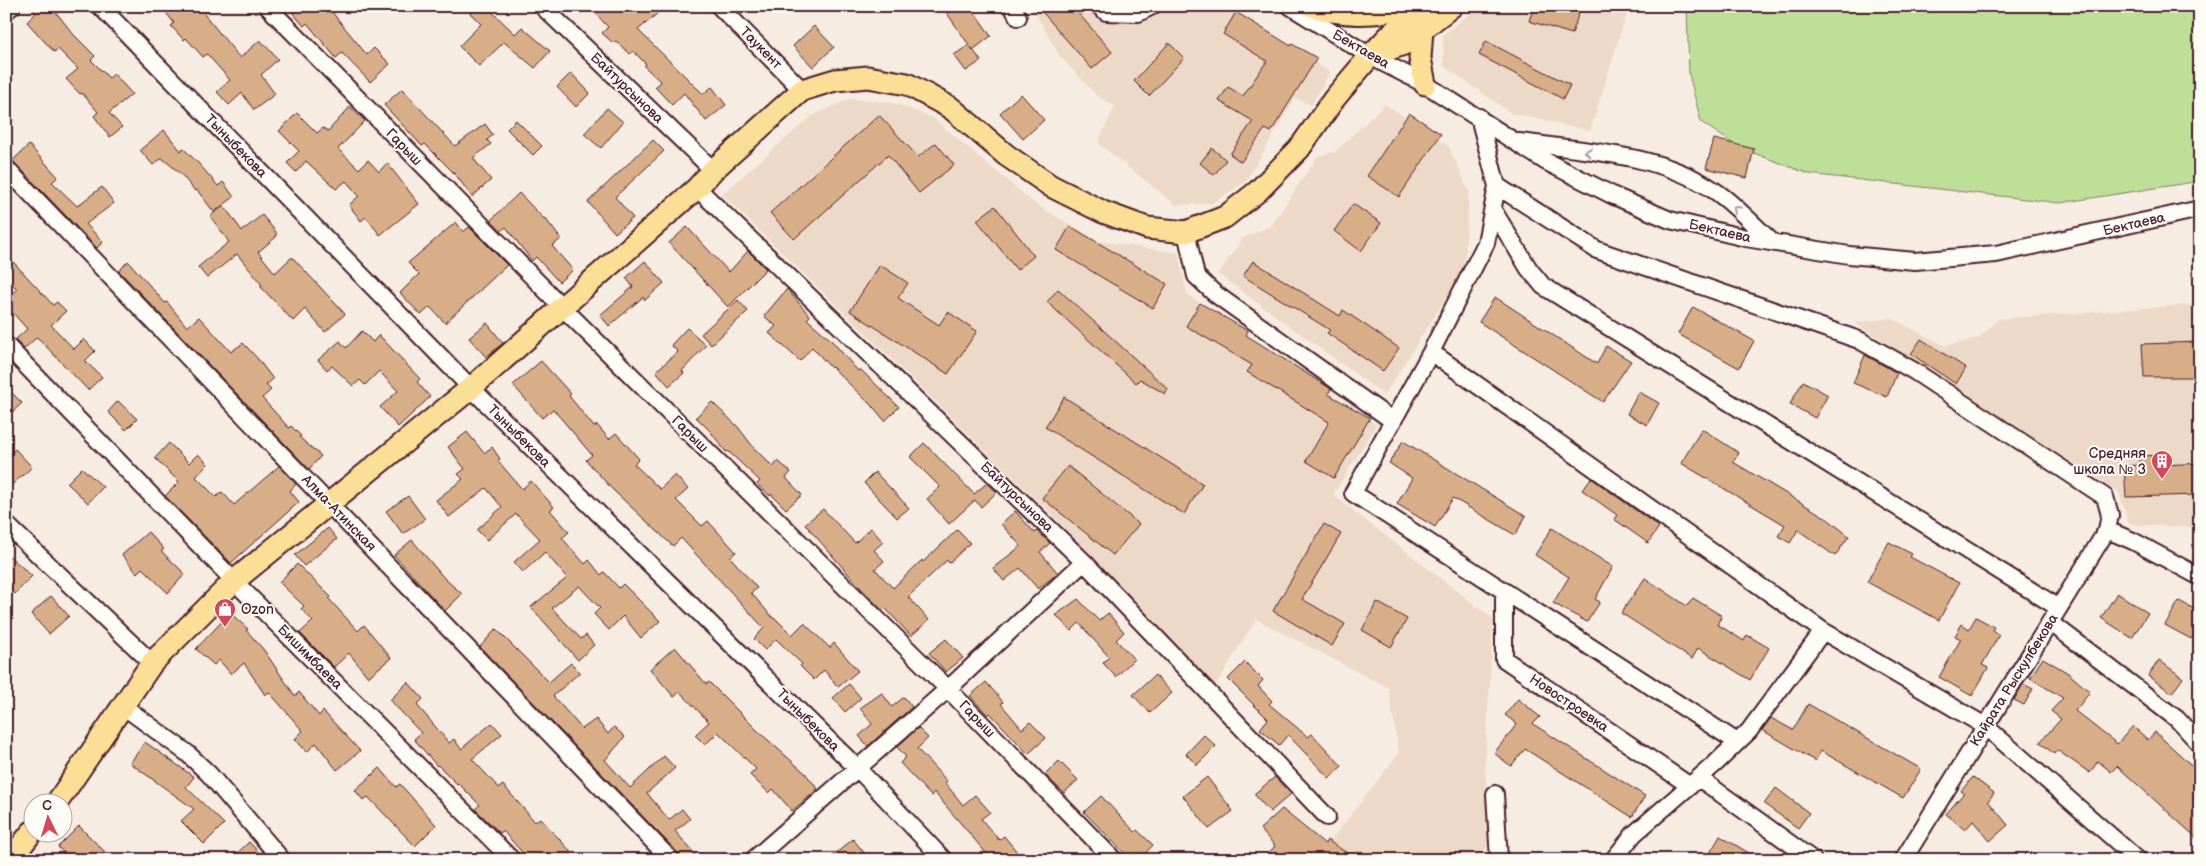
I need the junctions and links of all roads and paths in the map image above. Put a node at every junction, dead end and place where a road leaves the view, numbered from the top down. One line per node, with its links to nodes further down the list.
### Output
1 (12, 6): 13 (street)
2 (100, 6): 31 (street, Тыныбекова)
3 (267, 6): 28 (street, Гарыш)
4 (542, 6): 21 (street, Байтурсынова)
5 (720, 6): 17 (street, Таукент)
6 (1099, 6): 7 (street)
7 (1152, 6)
8 (1290, 6): 15 (street, Бектаева)
9 (1312, 6): 10 (main road)
10 (1405, 6)
11 (1424, 6): 15 (main road)
12 (1452, 6): 14 (main road)
13 (6, 12)
14 (1422, 30): 15 (main road); 16 (main road)
15 (1370, 56): 16 (street, Бектаева); 26 (main road)
16 (1425, 84): 18 (street, Бектаева)
17 (802, 90): 21 (main road); 26 (main road)
18 (1479, 117): 19 (street, Бектаева); 22 (street)
19 (1514, 142): 27 (street, Бектаева); 27 (street, one-way to 19)
20 (6, 168): 33 (street, Алма-Атинская)
21 (713, 170): 23 (main road)
22 (1497, 186): 25 (street); 35 (street)
23 (697, 188): 28 (main road); 36 (street, Байтурсынова)
24 (2200, 209): 27 (street, Бектаева)
25 (1493, 210): 30 (street); 40 (street)
26 (1186, 232): 32 (street)
27 (1772, 242)
28 (563, 308): 31 (main road); 43 (street, Гарыш)
29 (6, 345): 38 (street, Бишимбаева)
30 (1431, 352): 32 (street); 41 (street)
31 (471, 388): 33 (main road); 48 (street, Тыныбекова)
32 (1393, 421): 39 (street)
33 (329, 502): 38 (main road); 57 (street, Алма-Атинская)
34 (6, 524): 42 (street)
35 (2107, 530): 37 (street); 40 (street, Кайрата Рыскулбекова)
36 (1084, 562): 43 (street); 52 (street, Байтурсынова)
37 (2200, 577)
38 (234, 581): 42 (main road); 56 (street, Бишимбаева)
39 (1504, 591): 46 (street); 49 (street, Новостроевка)
40 (2054, 615): 45 (street, Кайрата Рыскулбекова); 47 (street)
41 (1823, 631): 45 (street); 46 (street)
42 (152, 663): 44 (main road)
43 (948, 689): 48 (street); 60 (street, Гарыш)
44 (124, 706): 50 (main road); 55 (street)
45 (1986, 726): 64 (street, Кайрата Рыскулбекова); 65 (street)
46 (1737, 742): 49 (street)
47 (2200, 744)
48 (858, 769): 58 (street); 59 (street, Тыныбекова)
49 (1694, 782): 62 (street); 63 (street, Новостроевка)
50 (63, 794)
51 (1495, 794): 61 (street)
52 (1327, 817)
53 (23, 844): 54 (main road)
54 (10, 860)
55 (282, 860)
56 (512, 860)
57 (671, 860)
58 (753, 860)
59 (944, 860)
60 (1114, 860)
61 (1499, 860)
62 (1613, 860)
63 (1813, 860)
64 (1903, 860)
65 (2138, 860)

